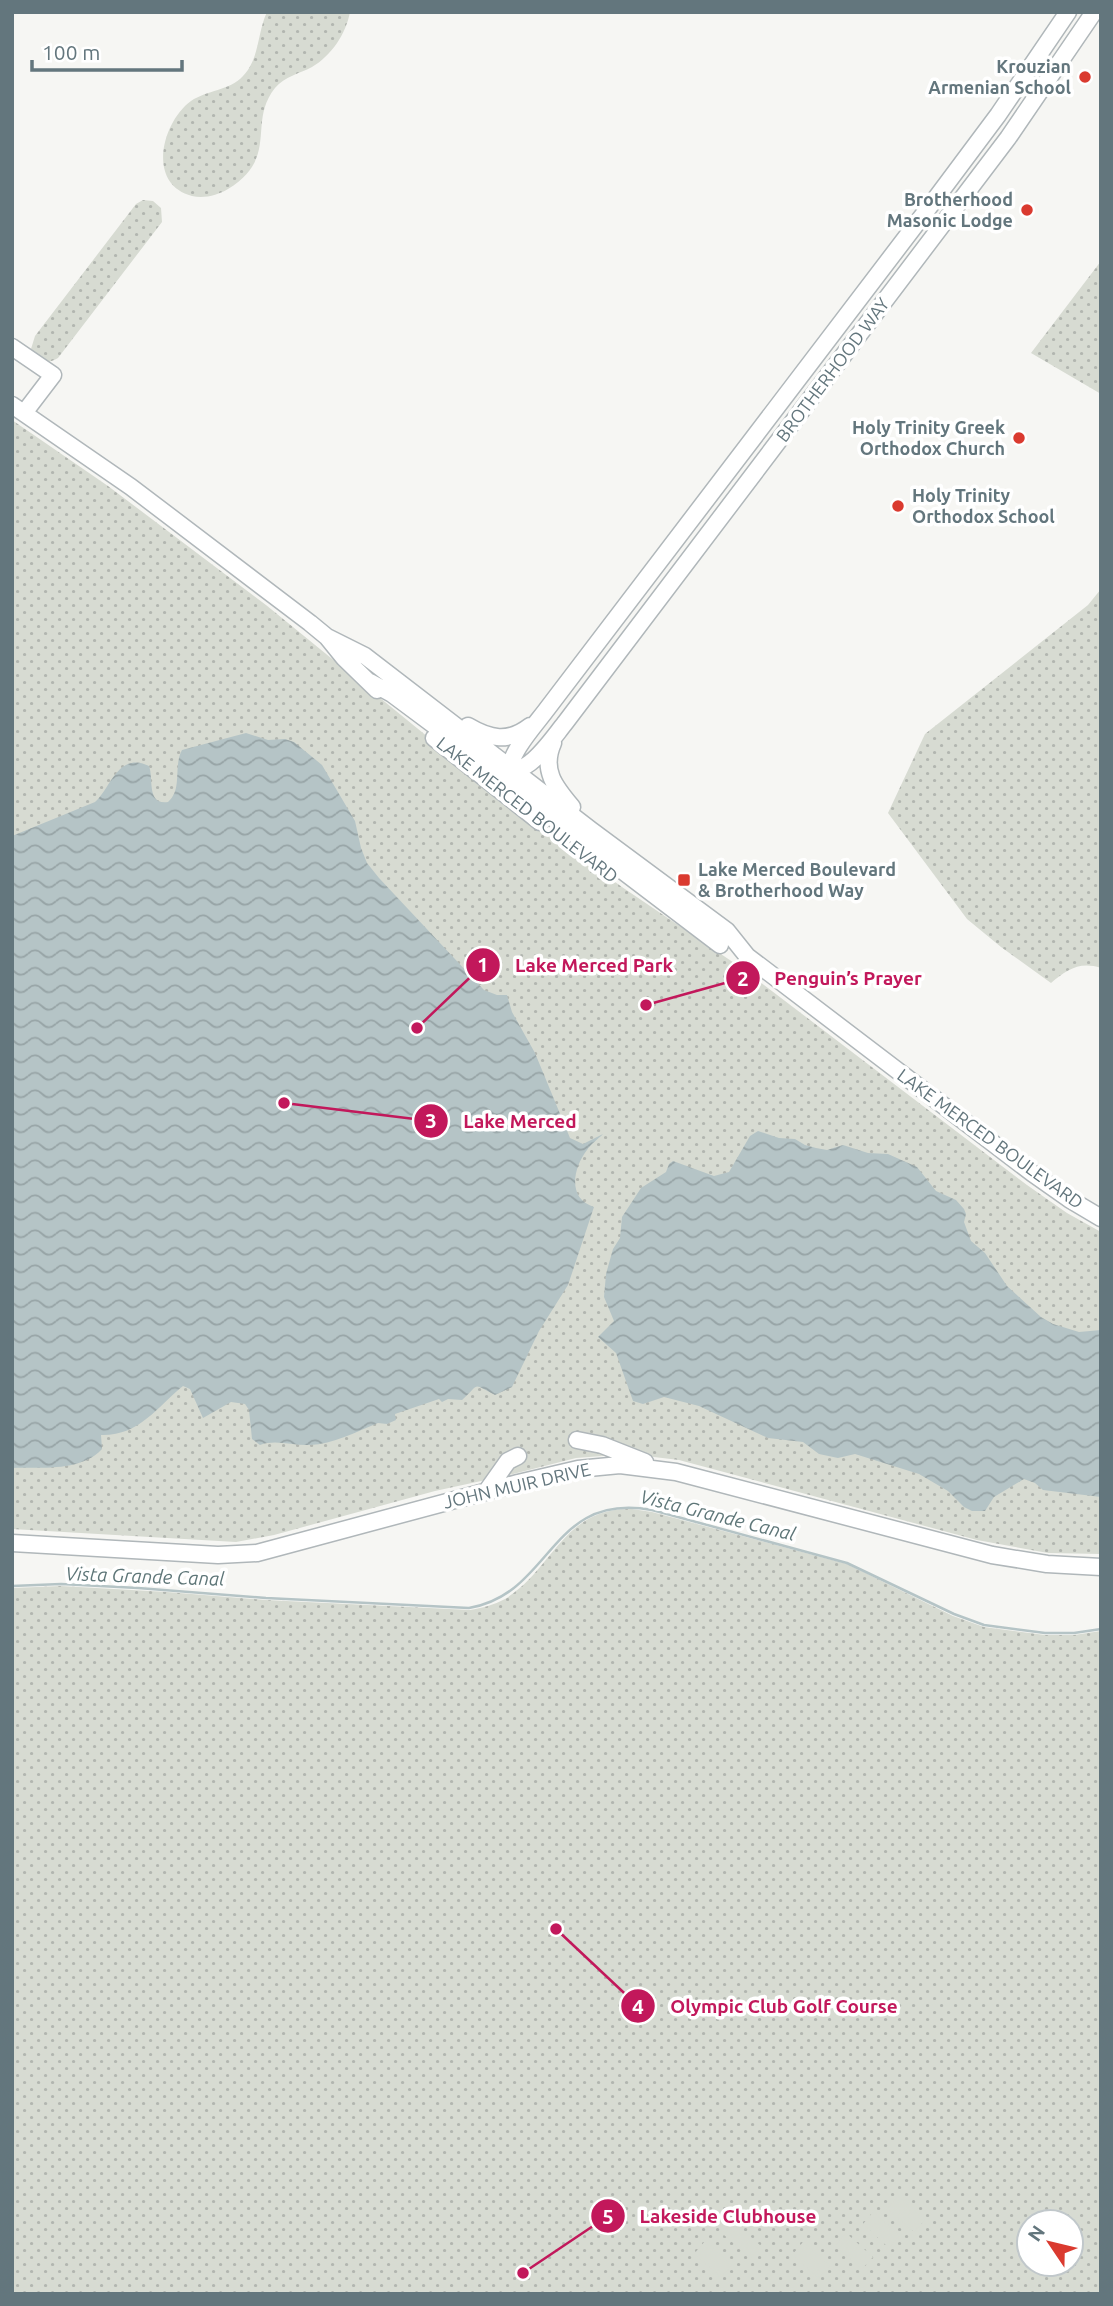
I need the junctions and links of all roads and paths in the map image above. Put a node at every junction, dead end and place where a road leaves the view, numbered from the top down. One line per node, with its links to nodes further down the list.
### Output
1 (1068, 12): 8 (main road, BROTHERHOOD WAY)
2 (1094, 12): 9 (main road, BROTHERHOOD WAY)
3 (14, 354): 4 (main road)
4 (18, 409): 5 (main road, LAKE MERCED BOULEVARD)
5 (327, 637): 6 (main road, LAKE MERCED BOULEVARD); 7 (main road, LAKE MERCED BOULEVARD)
6 (370, 682): 10 (main road); 12 (main road, LAKE MERCED BOULEVARD)
7 (410, 692): 8 (main road); 10 (main road, LAKE MERCED BOULEVARD)
8 (547, 709): 10 (main road)
9 (565, 723): 10 (main road); 11 (main road)
10 (512, 771): 11 (main road, LAKE MERCED BOULEVARD); 12 (main road)
11 (591, 830): 13 (main road, LAKE MERCED BOULEVARD)
12 (720, 945): 13 (main road, LAKE MERCED BOULEVARD)
13 (747, 956): 14 (main road, LAKE MERCED BOULEVARD)
14 (1101, 1218)
15 (577, 1440): 17 (main road)
16 (518, 1456): 18 (main road)
17 (661, 1468): 18 (main road, JOHN MUIR DRIVE); 20 (main road, JOHN MUIR DRIVE)
18 (486, 1492): 19 (main road, JOHN MUIR DRIVE)
19 (12, 1543)
20 (1101, 1567)

